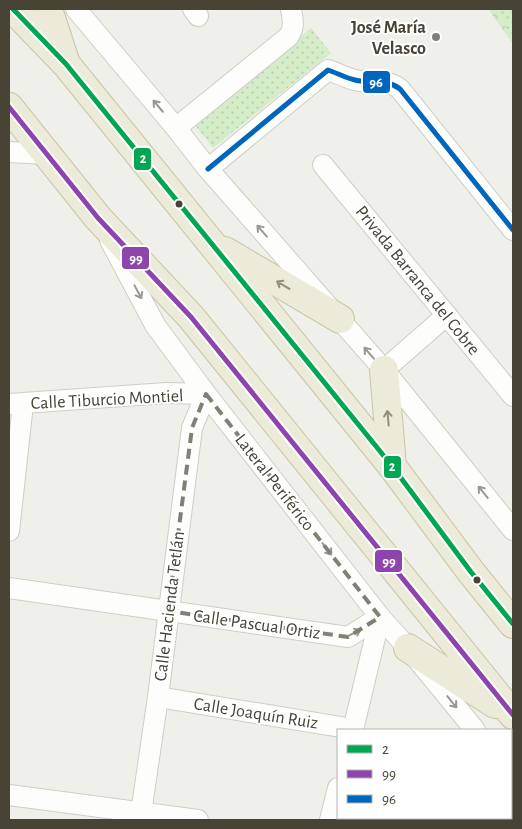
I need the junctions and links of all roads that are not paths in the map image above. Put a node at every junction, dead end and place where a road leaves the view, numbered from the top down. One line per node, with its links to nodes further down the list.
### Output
1 (13, 9): 6 (highway)
2 (24, 9): 6 (highway)
3 (48, 9): 6 (highway)
4 (76, 9): 8 (street, one-way to 4)
5 (292, 9): 8 (street)
6 (66, 64): 15 (highway)
7 (9, 107): 10 (highway)
8 (176, 128): 12 (street)
9 (9, 152): 10 (street)
10 (47, 154): 13 (highway)
11 (323, 165): 16 (street, Privada Barranca del Cobre)
12 (208, 169): 14 (street); 17 (street, one-way to 12)
13 (98, 218): 19 (street, Lateral Periférico, one-way to 19); 31 (highway)
14 (513, 230)
15 (209, 242): 17 (highway, one-way to 15); 22 (highway)
16 (446, 315): 18 (street); 20 (street, Privada Barranca del Cobre)
17 (340, 319): 18 (street, one-way to 17)
18 (384, 370): 22 (highway, one-way to 18); 23 (street, one-way to 18)
19 (206, 394): 21 (street, Calle Tiburcio Montiel); 26 (street, Calle Hacienda Tetlán); 27 (street, Lateral Periférico, one-way to 27)
20 (513, 396)
21 (16, 404): 24 (street)
22 (392, 466): 28 (highway)
23 (513, 530)
24 (9, 531)
25 (9, 588): 26 (street, Calle Pascual Ortiz)
26 (168, 611): 27 (street, Calle Pascual Ortiz, one-way to 27); 30 (street, Calle Hacienda Tetlán)
27 (380, 618): 29 (street, Lateral Periférico); 33 (street)
28 (513, 624)
29 (408, 648): 31 (highway); 34 (street, Lateral Periférico, one-way to 34)
30 (158, 696): 32 (street, Calle Joaquín Ruiz); 37 (street, Calle Hacienda Tetlán)
31 (513, 715)
32 (347, 729)
33 (353, 729)
34 (474, 729)
35 (337, 793): 39 (street)
36 (9, 794): 37 (street)
37 (140, 816): 38 (street)
38 (198, 820)
39 (330, 820)

